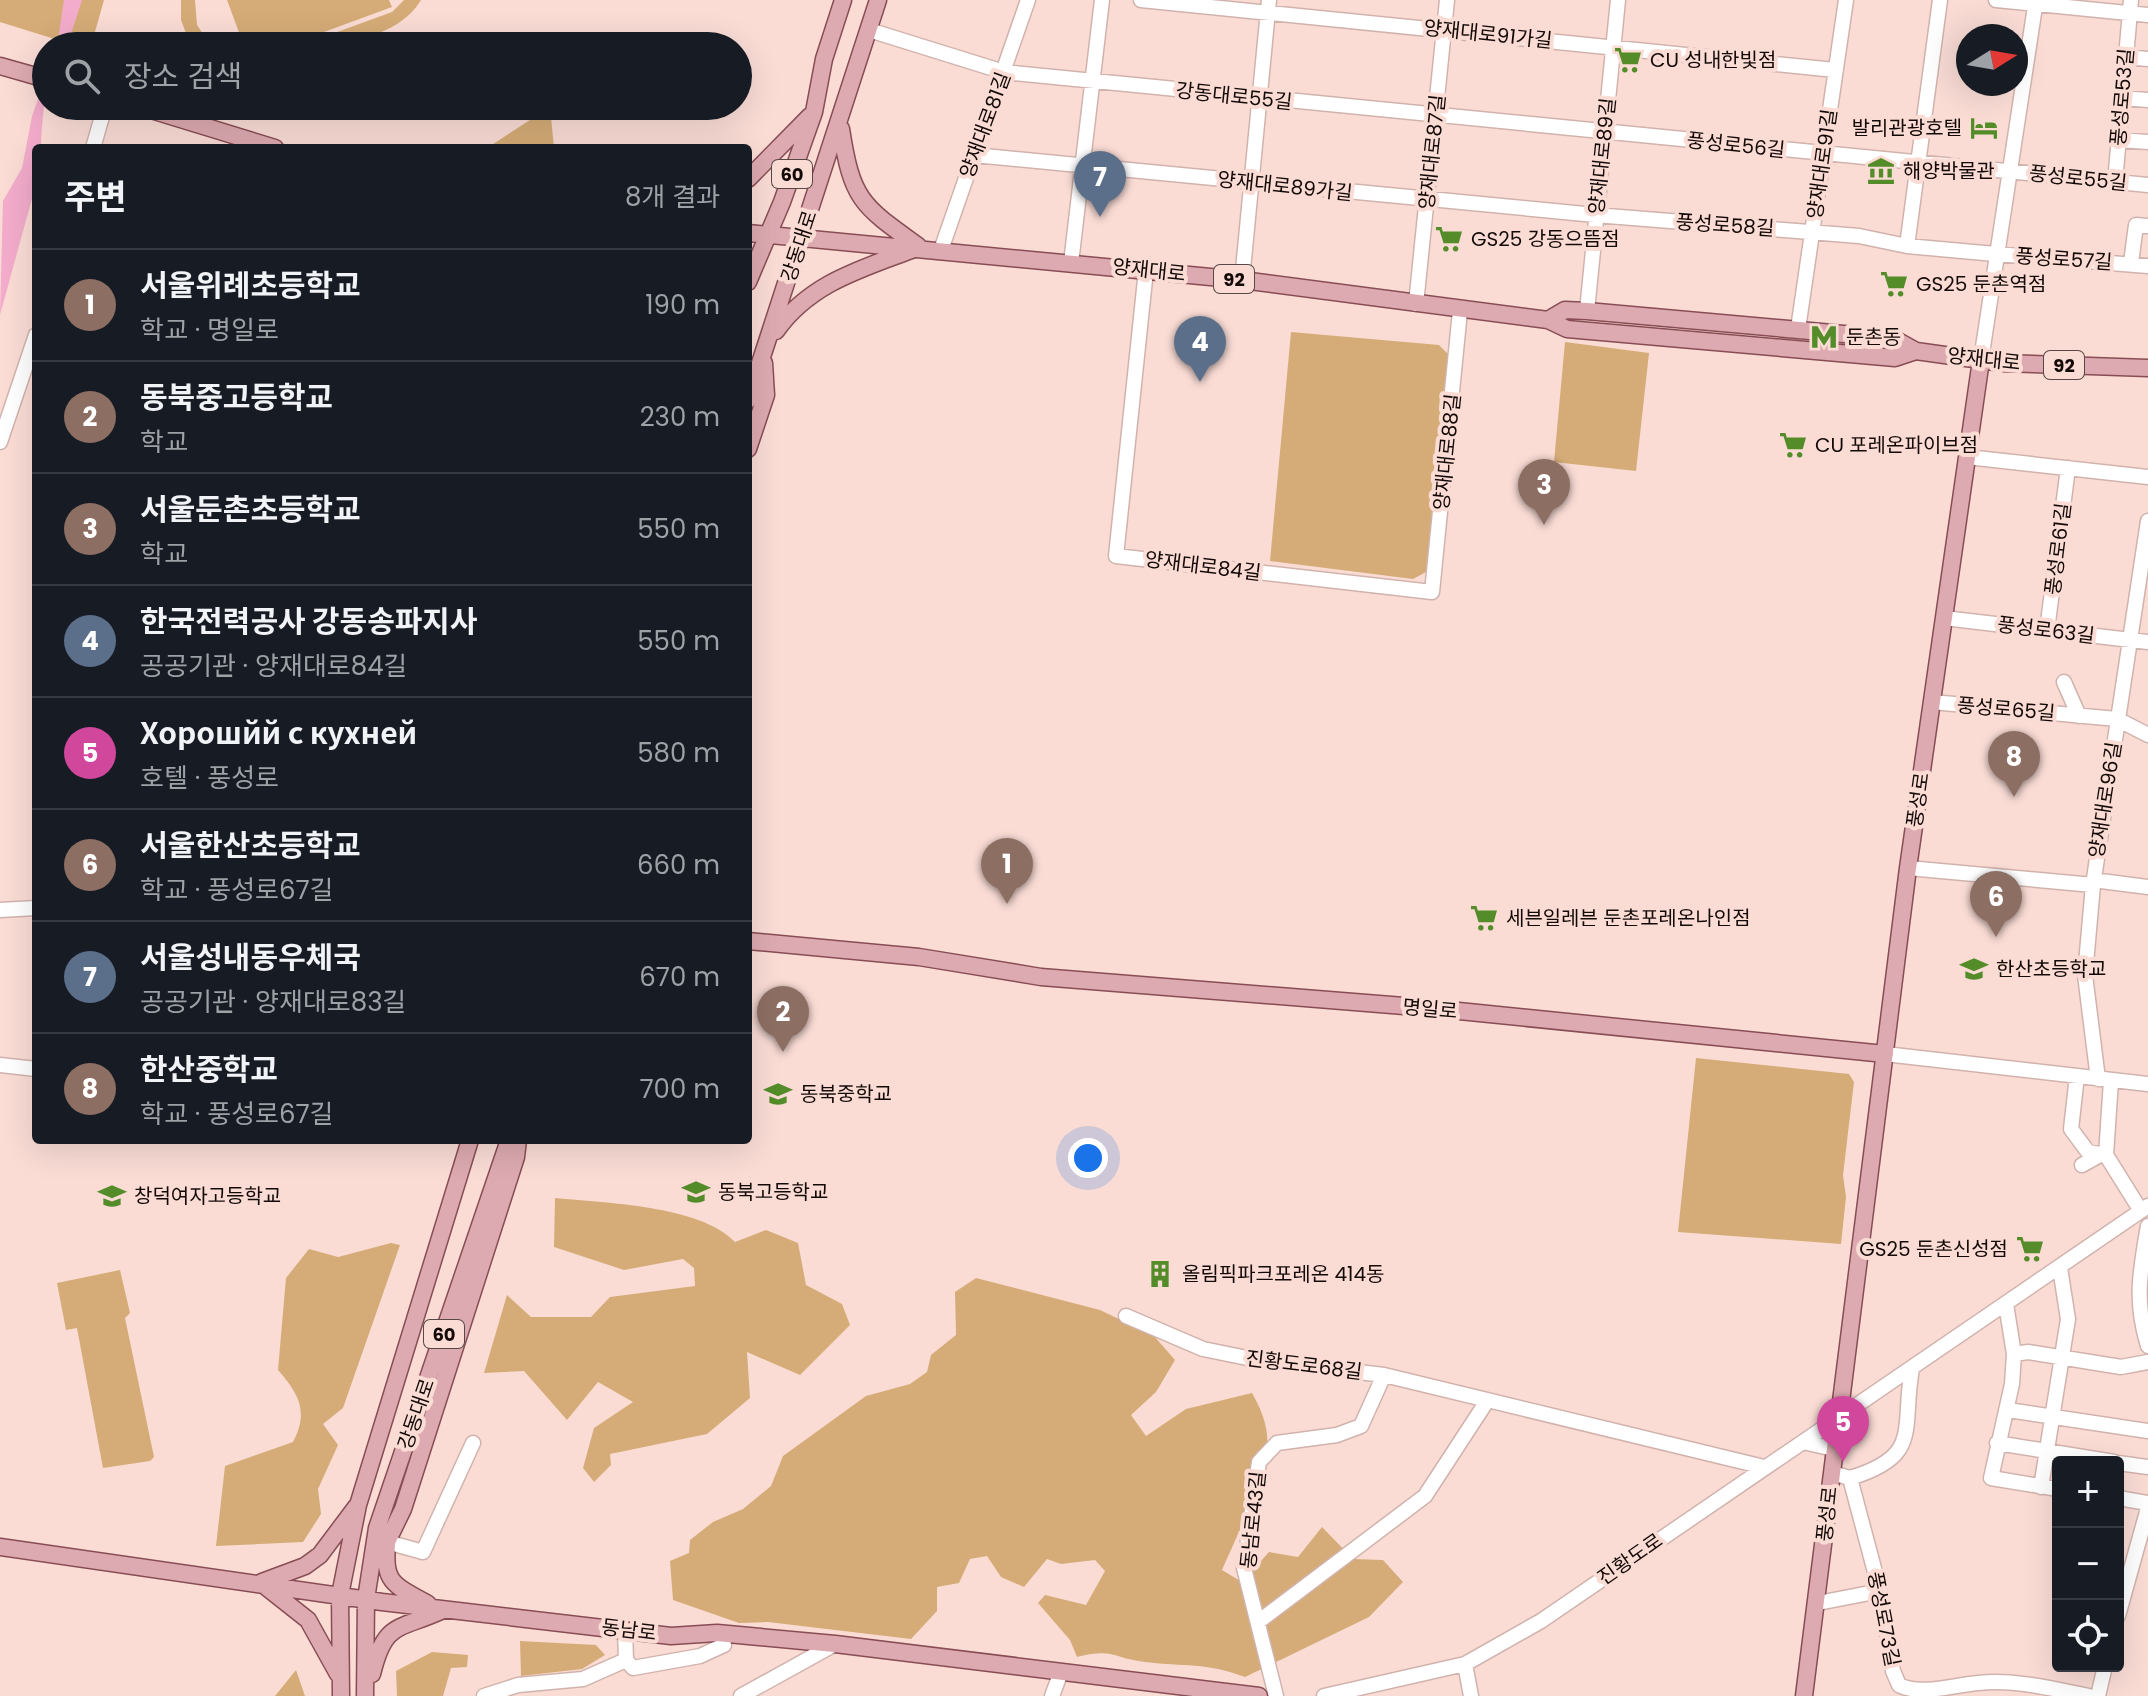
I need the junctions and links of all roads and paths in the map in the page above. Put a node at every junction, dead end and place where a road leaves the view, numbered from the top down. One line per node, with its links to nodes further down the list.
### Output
1 (843, 0): 28 (main road, 강동대로 / 60)
2 (878, 0): 15 (main road, 강동대로 / 60)
3 (1028, 0): 22 (street, 양재대로81길)
4 (1102, 0): 24 (street)
5 (1141, 0): 12 (street, 양재대로91가길)
6 (1447, 0): 16 (street, 양재대로87길)
7 (1618, 0): 17 (street, 양재대로89길)
8 (1846, 0): 21 (street, 양재대로91길)
9 (1940, 0): 40 (street)
10 (1996, 0): 11 (street)
11 (2035, 2): 13 (street); 42 (street, 풍성로)
12 (1269, 6): 16 (street, 양재대로91가길); 26 (street)
13 (2130, 6): 14 (street); 18 (street, 풍성로53길)
14 (2148, 15)
15 (869, 30): 22 (street, 강동대로55길); 32 (main road, 강동대로 / 60)
16 (1444, 30): 17 (street, 양재대로91가길); 29 (street, 양재대로87길)
17 (1613, 47): 21 (street, 양재대로91가길); 33 (street, 양재대로89길)
18 (2126, 57): 19 (street); 25 (street, 풍성로53길)
19 (2148, 59)
20 (0, 66): 23 (main road)
21 (1835, 70): 38 (street, 양재대로91길)
22 (1004, 72): 24 (street, 강동대로55길); 39 (street, 양재대로81길)
23 (32, 75)
24 (1091, 82): 26 (street, 강동대로55길); 41 (street)
25 (2122, 98): 27 (street); 34 (street, 풍성로53길)
26 (1260, 99): 29 (street, 강동대로55길); 44 (street)
27 (2148, 100)
28 (814, 112): 43 (main road); 52 (main road, 강동대로 / 60)
29 (1436, 115): 33 (street, 강동대로55길); 47 (street, 양재대로87길)
30 (101, 120): 36 (street)
31 (184, 120): 37 (main road)
32 (840, 123): 53 (main road, 강동대로 / 60); 55 (main road)
33 (1604, 132): 38 (street, 풍성로56길); 48 (street, 양재대로89길)
34 (2119, 140): 35 (street); 45 (street, 풍성로53길)
35 (2148, 142)
36 (94, 144)
37 (262, 144)
38 (1823, 154): 40 (street, 풍성로56길); 50 (street, 양재대로91길)
39 (974, 155): 41 (street, 양재대로89가길); 56 (street, 양재대로81길)
40 (1916, 162): 42 (street, 풍성로56길); 54 (street)
41 (1081, 166): 44 (street, 양재대로89가길); 58 (street)
42 (2008, 170): 45 (street, 풍성로55길); 57 (street, 풍성로)
43 (752, 175)
44 (1251, 182): 47 (street, 양재대로89가길); 63 (street)
45 (2115, 182): 46 (street, 풍성로55길)
46 (2148, 185)
47 (1427, 199): 48 (street, 양재대로89가길); 64 (street, 양재대로87길)
48 (1595, 215): 50 (street, 풍성로58길); 66 (street, 양재대로89길)
49 (2142, 226): 59 (street, 풍성로57길)
50 (1812, 232): 54 (street, 풍성로58길); 68 (street, 양재대로91길)
51 (752, 233): 52 (main road, 양재대로 / 92)
52 (767, 235): 53 (main road, 양재대로 / 92); 62 (main road, 강동대로 / 60)
53 (801, 237): 55 (main road, 양재대로 / 92); 71 (main road, 강동대로 / 60)
54 (1907, 246): 57 (street, 풍성로58길)
55 (919, 247): 56 (main road, 양재대로 / 92); 71 (main road)
56 (941, 250): 58 (main road, 양재대로 / 92)
57 (1997, 254): 59 (street, 풍성로57길); 72 (street, 풍성로)
58 (1071, 263): 61 (main road, 양재대로 / 92)
59 (2131, 263): 60 (street, 풍성로57길)
60 (2148, 266)
61 (1146, 270): 63 (main road, 양재대로 / 92); 81 (street, 양재대로84길)
62 (752, 272)
63 (1242, 280): 64 (main road, 양재대로 / 92)
64 (1416, 304): 65 (main road, 양재대로 / 92)
65 (1460, 311): 67 (main road, 양재대로 / 92); 81 (street, 양재대로88길)
66 (1587, 311): 67 (main road, 양재대로 / 92); 68 (main road, 양재대로 / 92)
67 (1548, 320): 70 (main road, 양재대로 / 92)
68 (1798, 329): 70 (main road, 양재대로 / 92)
69 (32, 347): 76 (street)
70 (1916, 351): 72 (main road, 양재대로 / 92)
71 (763, 353): 74 (main road, 강동대로 / 60); 75 (main road)
72 (1981, 360): 73 (main road, 양재대로 / 92); 77 (main road, 풍성로)
73 (2148, 368)
74 (752, 387)
75 (752, 437)
76 (0, 442)
77 (1967, 457): 78 (street); 82 (main road, 풍성로)
78 (2068, 468): 79 (street); 83 (street, 풍성로61길)
79 (2148, 477)
80 (2148, 521): 84 (street, 양재대로96길)
81 (1432, 592)
82 (1944, 618): 83 (street, 풍성로63길); 87 (main road, 풍성로)
83 (2047, 630): 84 (street, 풍성로63길)
84 (2130, 640): 85 (street, 풍성로63길); 89 (street, 양재대로96길)
85 (2148, 642)
86 (2064, 682): 88 (street, 풍성로65길)
87 (1932, 702): 88 (street, 풍성로65길); 91 (main road, 풍성로)
88 (2079, 716): 89 (street, 풍성로65길)
89 (2117, 719): 90 (street, 풍성로65길); 92 (street, 양재대로96길)
90 (2148, 735)
91 (1908, 868): 92 (street); 97 (main road, 풍성로)
92 (2093, 882): 93 (street); 101 (street, 양재대로96길)
93 (2148, 887)
94 (32, 908): 95 (street)
95 (0, 910)
96 (752, 941): 97 (main road, 명일로)
97 (1885, 1054): 100 (street, 명일로); 122 (main road, 풍성로)
98 (0, 1065): 99 (street)
99 (32, 1069)
100 (2077, 1076): 101 (street, 명일로); 106 (street)
101 (2104, 1080): 102 (street, 명일로); 106 (street)
102 (2148, 1084)
103 (469, 1144): 139 (main road, 강동대로 / 60)
104 (509, 1144): 135 (main road, 강동대로 / 60)
105 (511, 1144): 142 (main road)
106 (2103, 1155): 107 (street); 108 (street)
107 (2082, 1165)
108 (2146, 1208): 110 (street, 진황도로)
109 (2148, 1226): 113 (street)
110 (2060, 1268): 111 (street, 진황도로); 115 (street)
111 (2006, 1304): 114 (street); 117 (street, 진황도로)
112 (1126, 1316): 118 (street, 진황도로68길)
113 (2148, 1346)
114 (2014, 1354): 115 (street); 120 (street)
115 (2062, 1358): 116 (street); 121 (street)
116 (2148, 1362)
117 (1912, 1369): 122 (street, 진황도로); 134 (street)
118 (1384, 1375): 119 (street, 진황도로68길); 151 (street, 동남로43길)
119 (1487, 1401): 131 (street, 진황도로68길); 151 (street)
120 (2008, 1410): 121 (street); 126 (street)
121 (2052, 1416): 123 (street); 128 (street)
122 (1836, 1421): 124 (street, 진황도로); 127 (main road, 풍성로)
123 (2148, 1431)
124 (1803, 1442): 127 (street); 131 (street, 진황도로)
125 (473, 1443): 142 (street)
126 (1997, 1443): 128 (street); 136 (street)
127 (1834, 1449): 133 (main road, 풍성로)
128 (2047, 1452): 129 (street); 136 (street)
129 (2075, 1456)
130 (2124, 1463): 132 (street)
131 (1764, 1467): 156 (street, 진황도로)
132 (2148, 1467)
133 (1832, 1473): 134 (street); 149 (main road, 풍성로)
134 (1850, 1478): 145 (street, 풍성로73길)
135 (394, 1479): 142 (main road); 147 (main road, 강동대로 / 60)
136 (2041, 1487): 137 (street)
137 (2052, 1488)
138 (2124, 1499): 140 (street)
139 (358, 1505): 144 (main road); 146 (main road, 강동대로 / 60)
140 (2148, 1505): 141 (street)
141 (2145, 1522): 148 (street)
142 (387, 1542): 150 (main road)
143 (0, 1547): 144 (main road, 동남로)
144 (260, 1583): 146 (main road, 동남로); 159 (main road)
145 (1880, 1591): 149 (street); 170 (street, 풍성로73길)
146 (340, 1595): 147 (main road, 동남로); 159 (main road, 강동대로)
147 (366, 1599): 150 (main road, 동남로); 161 (main road, 강동대로)
148 (2123, 1600)
149 (1818, 1603): 169 (main road, 풍성로)
150 (440, 1608): 152 (main road, 동남로); 161 (main road)
151 (1258, 1622): 166 (street, 동남로43길)
152 (625, 1629): 153 (main road, 동남로); 155 (street)
153 (835, 1644): 157 (main road, 동남로); 163 (street)
154 (724, 1645): 155 (street)
155 (626, 1660): 162 (street)
156 (1465, 1664): 167 (street, 진황도로); 168 (street)
157 (1061, 1672): 164 (street); 165 (main road, 동남로)
158 (2104, 1672): 171 (street)
159 (340, 1677): 160 (main road, 강동대로)
160 (341, 1696)
161 (366, 1696)
162 (484, 1696)
163 (741, 1696)
164 (1052, 1696)
165 (1259, 1696)
166 (1276, 1696)
167 (1324, 1696)
168 (1471, 1696)
169 (1804, 1696)
170 (2089, 1696)
171 (2098, 1696)

